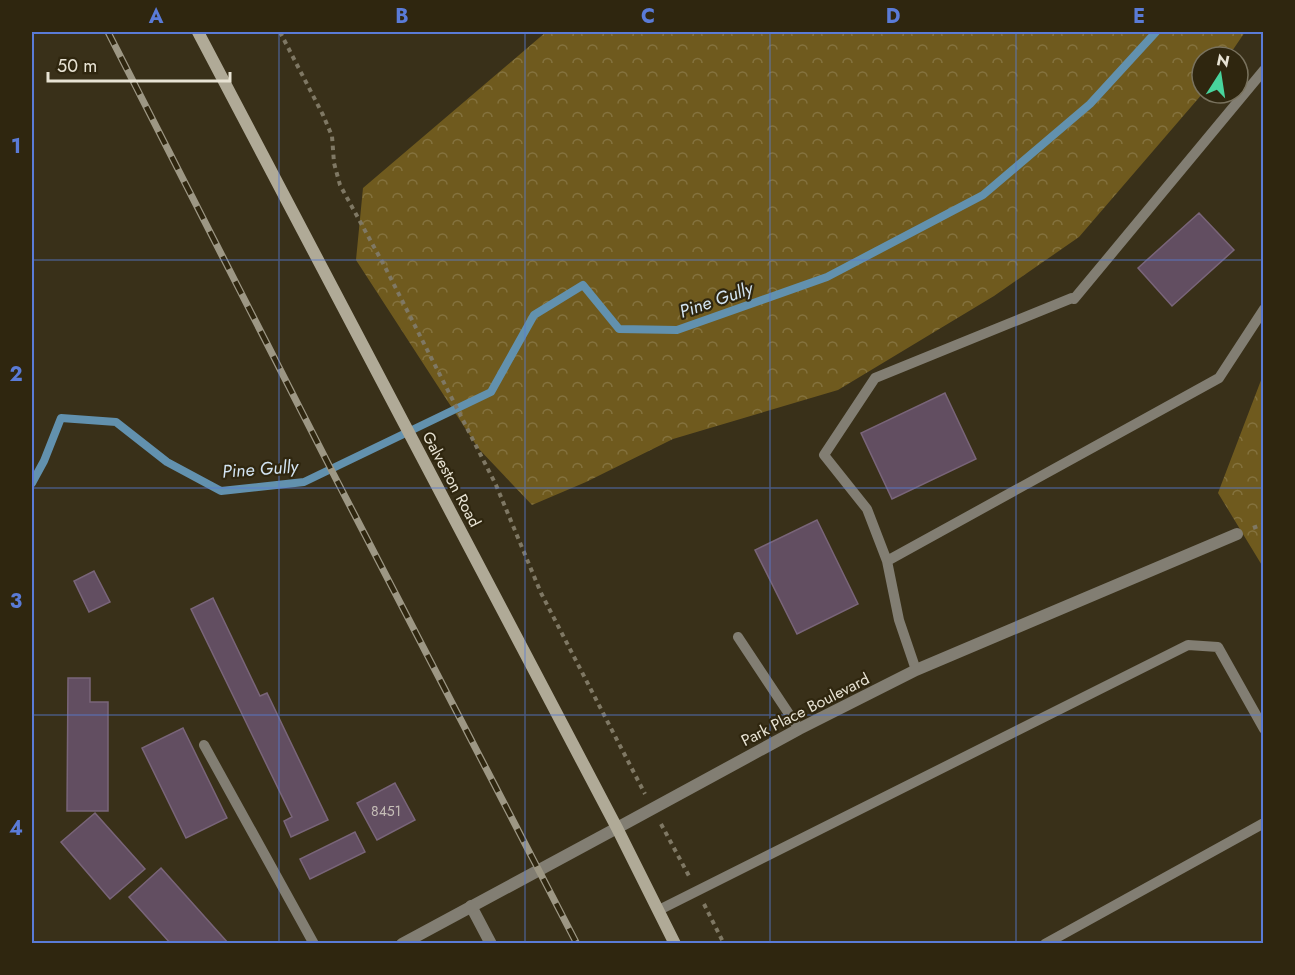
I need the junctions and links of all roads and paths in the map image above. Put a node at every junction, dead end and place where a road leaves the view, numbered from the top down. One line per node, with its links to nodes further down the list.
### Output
1 (198, 32): 14 (main road, Galveston Road)
2 (280, 32): 12 (path)
3 (1263, 70): 6 (lane)
4 (1263, 309): 6 (lane)
5 (1238, 534): 8 (street, Park Place Boulevard)
6 (887, 561): 8 (lane)
7 (738, 637): 9 (lane)
8 (916, 670): 9 (street, Park Place Boulevard)
9 (799, 729): 14 (street, Park Place Boulevard)
10 (1263, 729): 19 (lane)
11 (204, 745): 20 (lane)
12 (639, 781)
13 (1263, 823): 25 (lane)
14 (617, 828): 17 (street, Park Place Boulevard); 19 (main road, Galveston Road)
15 (666, 833): 16 (path)
16 (690, 879)
17 (471, 906): 21 (street, Park Place Boulevard); 22 (street)
18 (705, 906): 24 (path)
19 (659, 910): 23 (main road, Galveston Road)
20 (314, 944)
21 (402, 944)
22 (491, 944)
23 (675, 944)
24 (724, 944)
25 (1045, 944)

